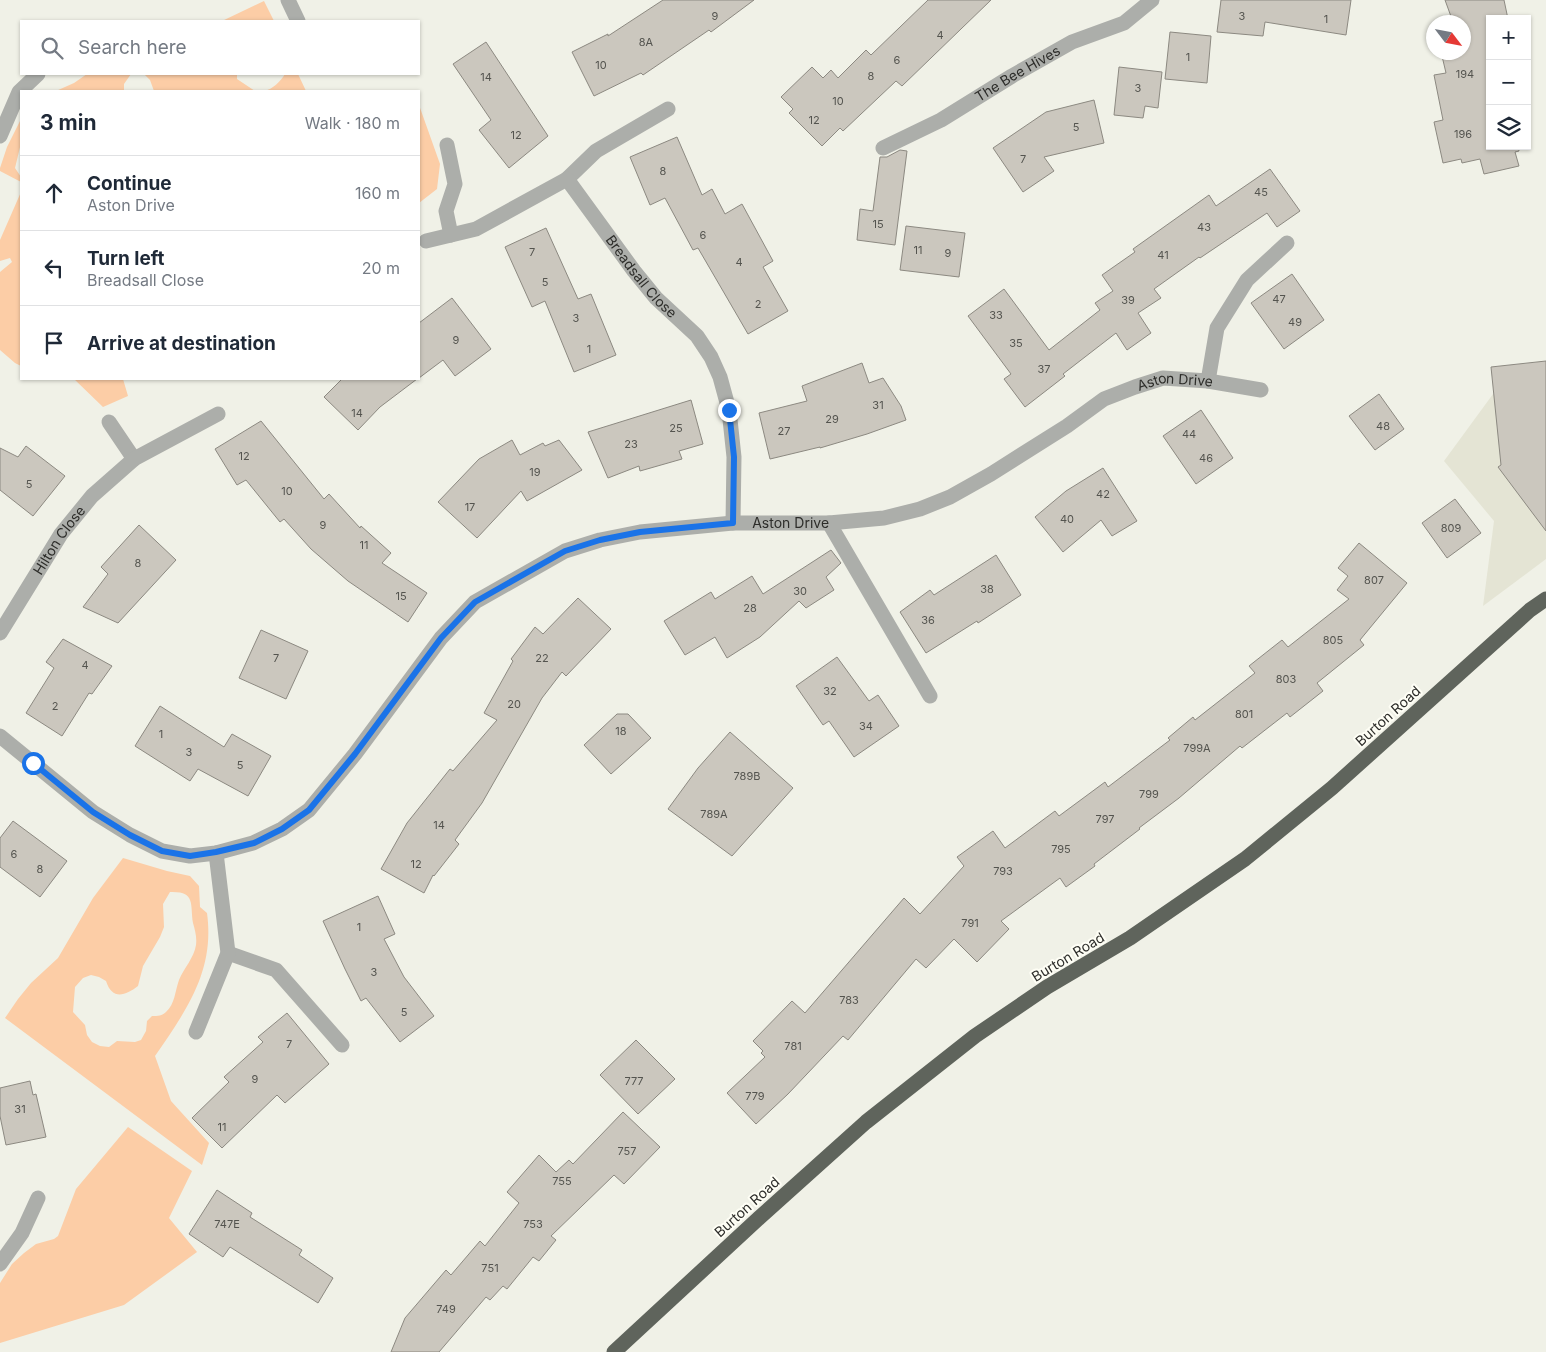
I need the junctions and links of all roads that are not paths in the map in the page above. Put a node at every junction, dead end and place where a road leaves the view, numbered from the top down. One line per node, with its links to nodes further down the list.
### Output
1 (288, 0): 3 (street)
2 (1152, 0): 10 (street, The Bee Hives)
3 (298, 20)
4 (37, 75): 5 (street)
5 (21, 90)
6 (20, 91): 8 (street)
7 (668, 109): 11 (street)
8 (0, 136)
9 (447, 144): 12 (street)
10 (882, 148)
11 (567, 179): 12 (street); 20 (street, Breadsall Close)
12 (451, 235): 13 (street)
13 (426, 241)
14 (1287, 243): 15 (street)
15 (1208, 381): 16 (street, Aston Drive); 21 (street, Aston Drive)
16 (1261, 390)
17 (218, 414): 19 (street, Hilton Close)
18 (109, 422): 19 (street)
19 (134, 459): 23 (street, Hilton Close)
20 (733, 523): 21 (street, Aston Drive); 26 (street, Aston Drive)
21 (830, 523): 24 (street)
22 (1546, 599): 32 (highway, Burton Road)
23 (0, 633)
24 (930, 696)
25 (0, 736): 26 (street, Aston Drive)
26 (216, 852): 27 (street)
27 (228, 953): 28 (street); 29 (street)
28 (196, 1032)
29 (342, 1045)
30 (38, 1198): 31 (street)
31 (0, 1264)
32 (614, 1352)

